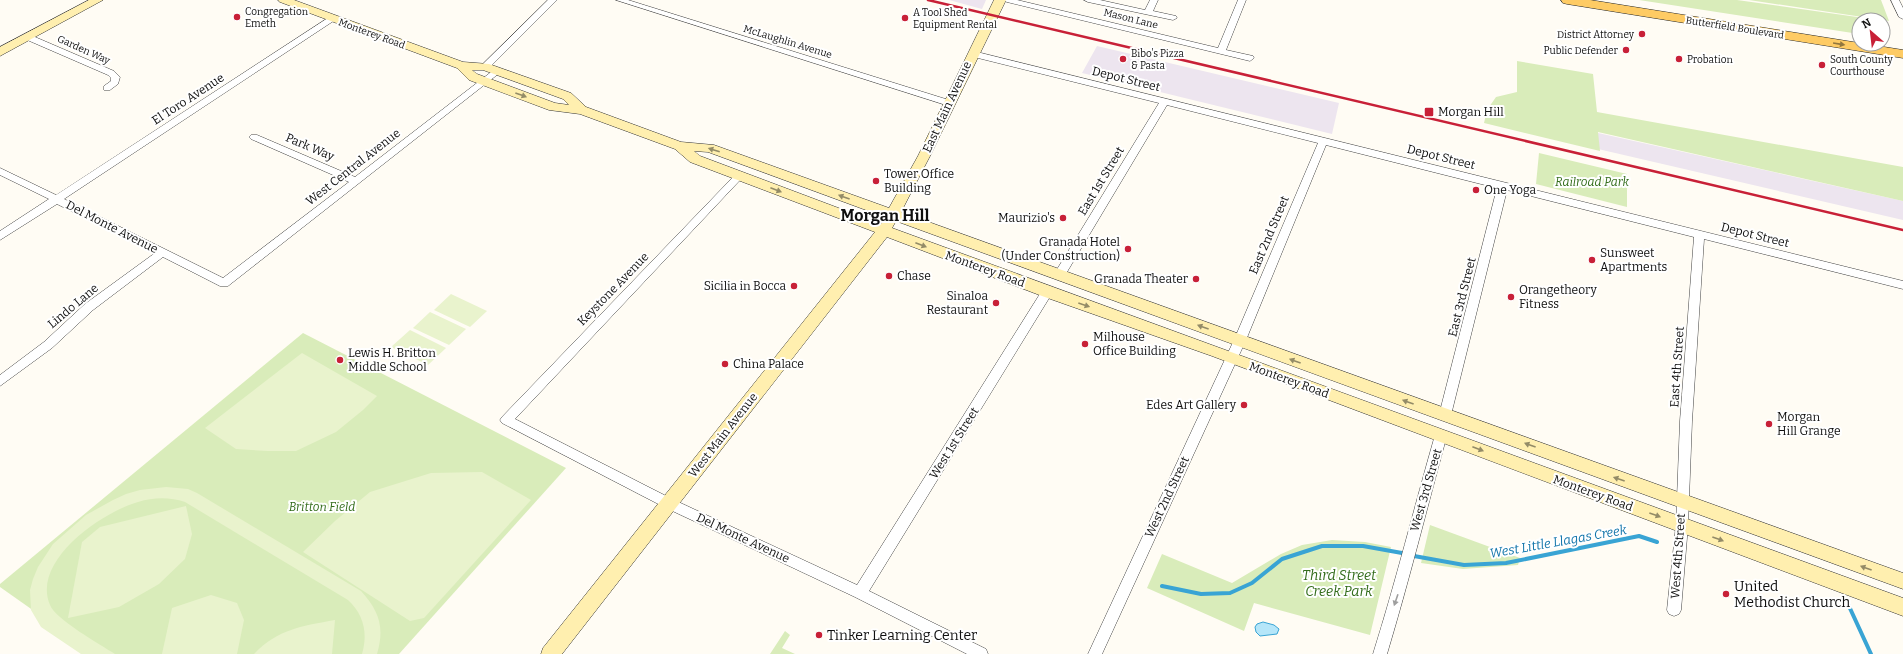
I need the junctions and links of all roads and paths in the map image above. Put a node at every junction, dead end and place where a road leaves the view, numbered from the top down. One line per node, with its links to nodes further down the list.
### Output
1 (97, 0): 20 (main road)
2 (284, 0): 17 (main road, Monterey Road)
3 (553, 0): 29 (street)
4 (620, 0): 34 (street, McLaughlin Avenue)
5 (1000, 0): 25 (main road, East Main Avenue)
6 (1007, 0): 14 (street, Mason Lane)
7 (1054, 0): 14 (street)
8 (1088, 0): 15 (street)
9 (1154, 0): 15 (street)
10 (1242, 0): 23 (street)
11 (1566, 0): 26 (main road, Butterfield Boulevard, one-way to 26)
12 (1619, 0): 19 (main road, Butterfield Boulevard)
13 (1895, 0): 16 (street)
14 (1048, 10): 23 (street, Mason Lane)
15 (1148, 12): 18 (street)
16 (1903, 17)
17 (334, 18): 28 (main road, Monterey Road); 43 (street, El Toro Avenue)
18 (1173, 18)
19 (1851, 36)
20 (28, 37): 24 (main road); 32 (street, Garden Way)
21 (1891, 42): 22 (main road)
22 (1903, 44)
23 (1221, 51): 27 (street, Mason Lane)
24 (0, 52)
25 (973, 54): 33 (street, Depot Street); 34 (main road, East Main Avenue)
26 (1903, 54)
27 (1250, 58)
28 (461, 65): 29 (main road, Monterey Road); 31 (main road, Monterey Road)
29 (486, 67): 30 (main road, Monterey Road)
30 (498, 71): 31 (street, West Central Avenue); 35 (main road, Monterey Road)
31 (484, 81): 35 (main road, Monterey Road, one-way to 35); 41 (street, West Central Avenue)
32 (107, 88)
33 (1164, 102): 37 (street, Depot Street); 49 (street, East 1st Street)
34 (949, 103): 44 (main road, East Main Avenue)
35 (582, 110): 38 (main road, Monterey Road)
36 (254, 138): 41 (street, Park Way)
37 (1323, 141): 42 (street, Depot Street); 53 (street, East 2nd Street)
38 (680, 146): 40 (main road, Monterey Road); 44 (main road, Monterey Road, one-way to 38)
39 (0, 171): 43 (street, Del Monte Avenue)
40 (739, 176): 45 (main road, Monterey Road, one-way to 45); 57 (street, Keystone Avenue)
41 (356, 181): 50 (street, West Central Avenue)
42 (1503, 186): 46 (street, Depot Street); 56 (street, East 3rd Street)
43 (56, 199): 47 (street, El Toro Avenue); 48 (street, Del Monte Avenue)
44 (894, 215): 45 (main road, West Main Avenue); 49 (main road, Monterey Road)
45 (884, 231): 52 (main road, Monterey Road, one-way to 52); 60 (main road, West Main Avenue)
46 (1699, 234): 51 (street, Depot Street); 59 (street, East 4th Street)
47 (0, 236)
48 (163, 252): 50 (street, Del Monte Avenue); 55 (street, Lindo Lane)
49 (1060, 274): 53 (main road, Monterey Road, one-way to 49)
50 (224, 282)
51 (1903, 285)
52 (1047, 292): 54 (main road, Monterey Road, one-way to 54); 63 (street, West 1st Street)
53 (1240, 340): 54 (street, West 2nd Street); 56 (main road, Monterey Road, one-way to 53)
54 (1231, 359): 58 (main road, Monterey Road); 68 (street, West 2nd Street)
55 (0, 381)
56 (1445, 415): 59 (main road, Monterey Road, one-way to 56)
57 (506, 420): 60 (street, Del Monte Avenue)
58 (1442, 435): 61 (main road, Monterey Road, one-way to 61); 69 (street, West 3rd Street, one-way to 69)
59 (1682, 501): 61 (street, West 4th Street); 62 (main road, Monterey Road, one-way to 59)
60 (668, 503): 63 (street, Del Monte Avenue); 67 (main road, West Main Avenue)
61 (1682, 526): 64 (main road, Monterey Road, one-way to 64); 65 (street, West 4th Street)
62 (1903, 581)
63 (860, 593): 66 (street, Del Monte Avenue)
64 (1903, 607)
65 (1674, 610)
66 (973, 652)
67 (550, 654)
68 (1094, 654)
69 (1380, 654)

